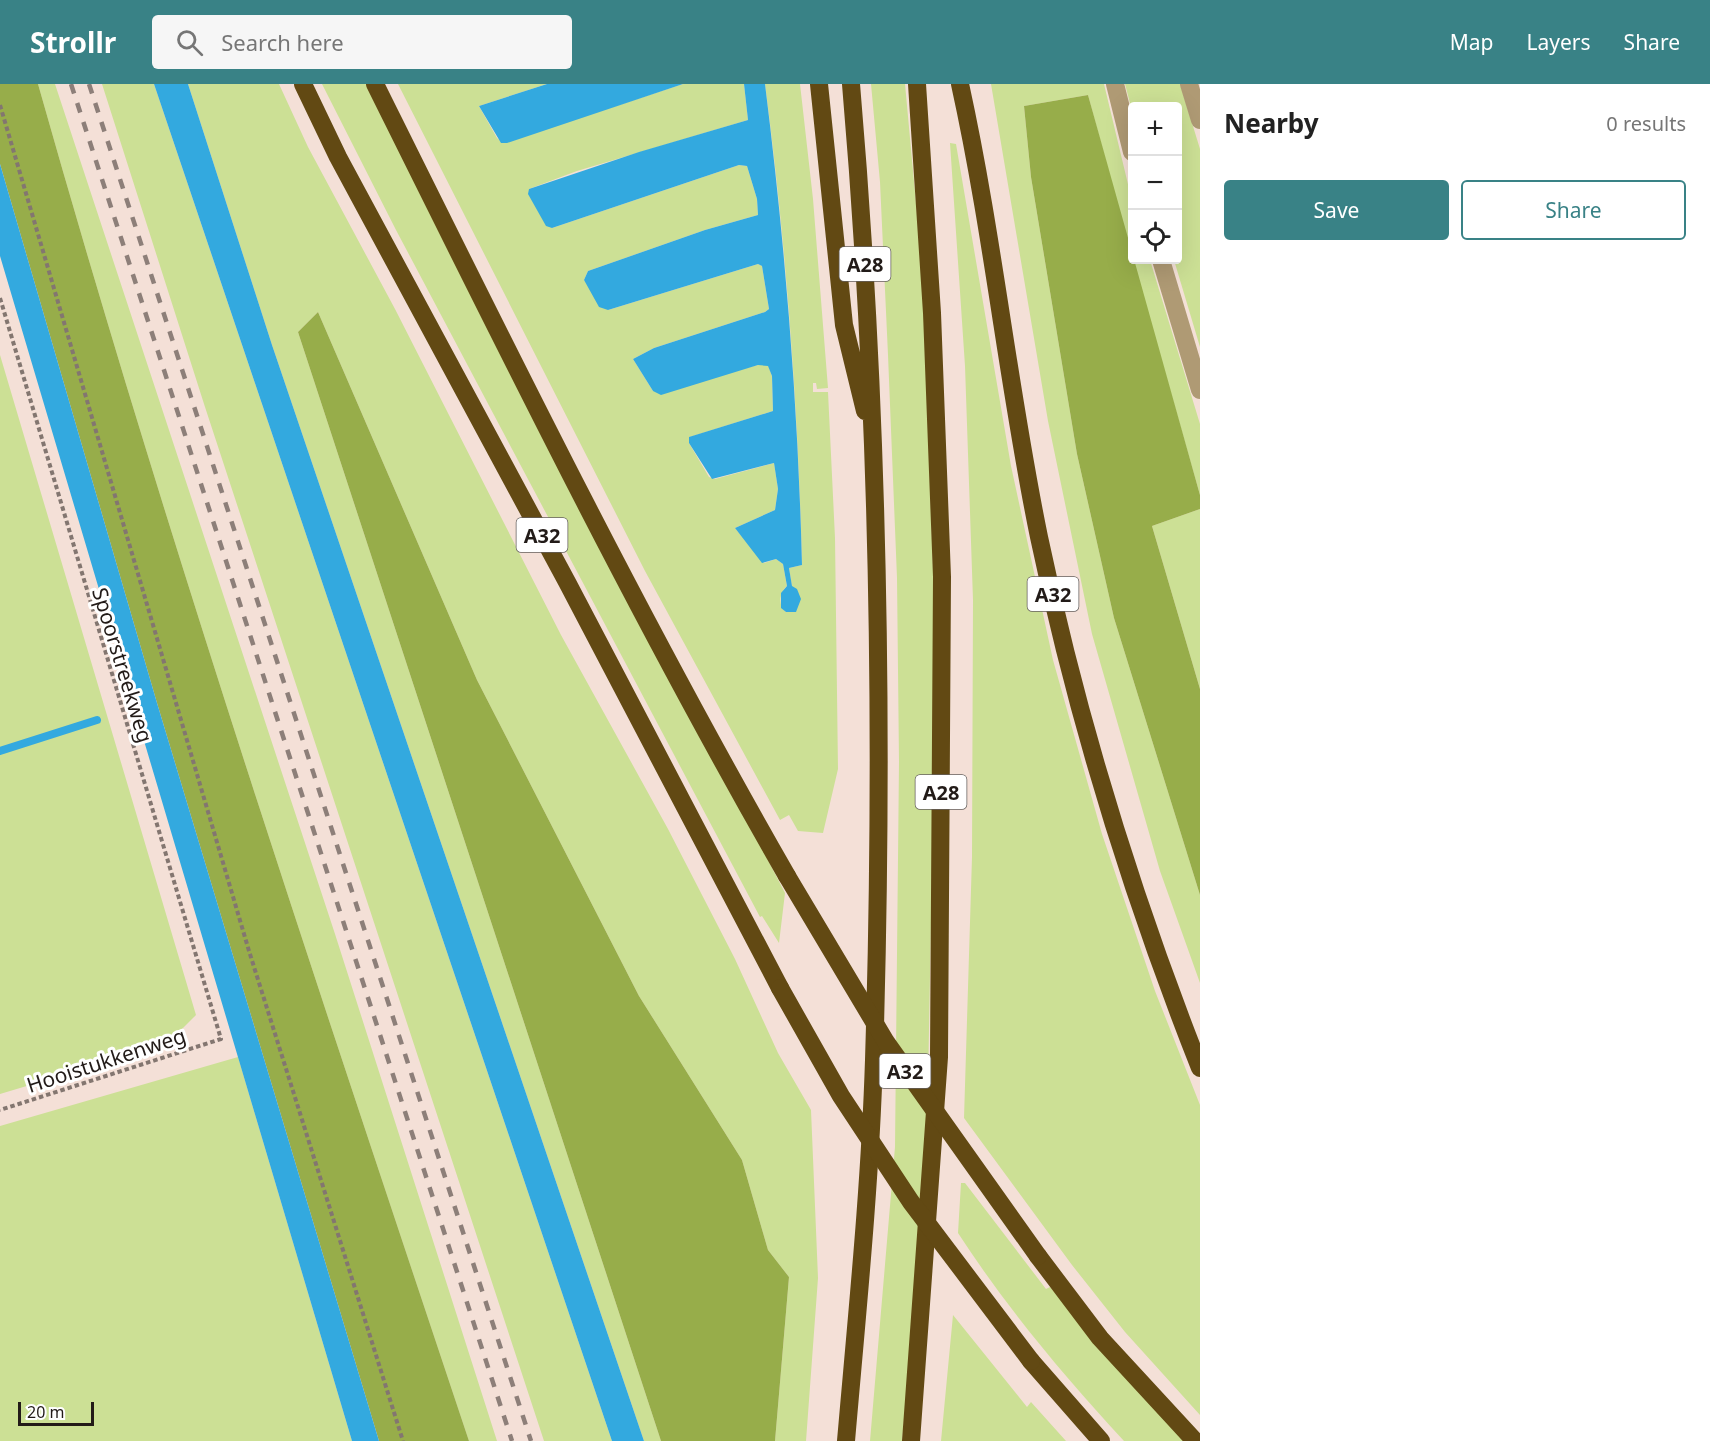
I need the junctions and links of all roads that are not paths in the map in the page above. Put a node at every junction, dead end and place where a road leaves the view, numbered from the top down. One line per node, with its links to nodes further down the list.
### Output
1 (303, 84): 17 (highway, A32, bridge)
2 (375, 84): 18 (highway, A32, bridge)
3 (819, 84): 13 (highway)
4 (851, 84): 13 (highway, A28)
5 (917, 84): 16 (highway, A28)
6 (960, 84): 14 (highway, A32)
7 (1115, 84): 10 (street)
8 (1189, 84): 9 (street)
9 (1200, 120)
10 (1128, 136)
11 (1162, 264): 12 (street)
12 (1200, 390)
13 (873, 445): 15 (highway, A28)
14 (1200, 1068)
15 (846, 1441)
16 (911, 1441)
17 (1101, 1441)
18 (1195, 1441)

